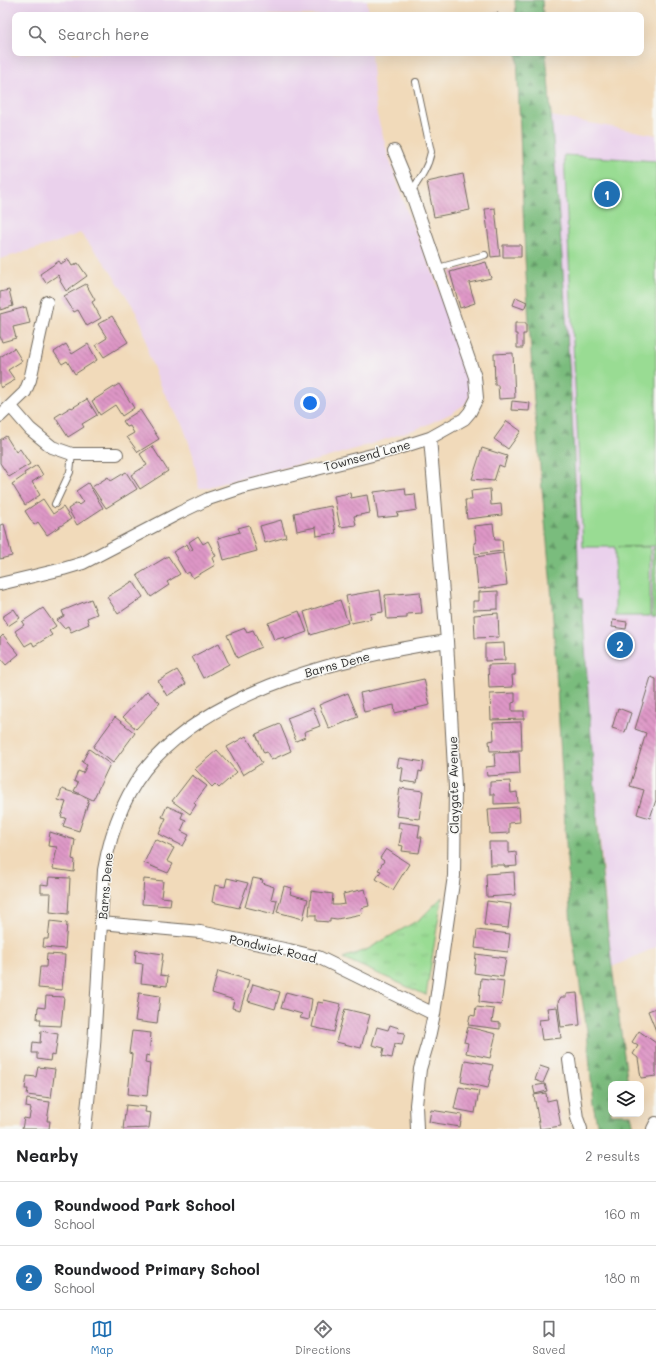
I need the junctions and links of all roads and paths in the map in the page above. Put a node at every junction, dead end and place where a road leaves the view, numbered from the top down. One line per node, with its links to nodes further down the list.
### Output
1 (416, 82): 3 (lane)
2 (394, 151): 3 (street, Townsend Lane)
3 (411, 192): 5 (street, Townsend Lane)
4 (485, 255): 5 (lane)
5 (438, 268): 9 (street, Townsend Lane)
6 (47, 302): 7 (street)
7 (11, 407): 8 (street); 10 (street)
8 (0, 416)
9 (430, 438): 13 (street, Townsend Lane); 14 (street, Claygate Avenue)
10 (72, 454): 11 (street); 12 (lane)
11 (117, 454)
12 (54, 504)
13 (0, 584)
14 (447, 641): 15 (street, Barns Dene); 16 (street, Claygate Avenue)
15 (101, 923): 16 (street, Pondwick Road); 19 (street, Barns Dene)
16 (434, 1014): 20 (street, Claygate Avenue)
17 (569, 1060): 21 (street)
18 (656, 1123): 22 (street)
19 (85, 1129)
20 (417, 1129)
21 (581, 1129)
22 (653, 1129)

